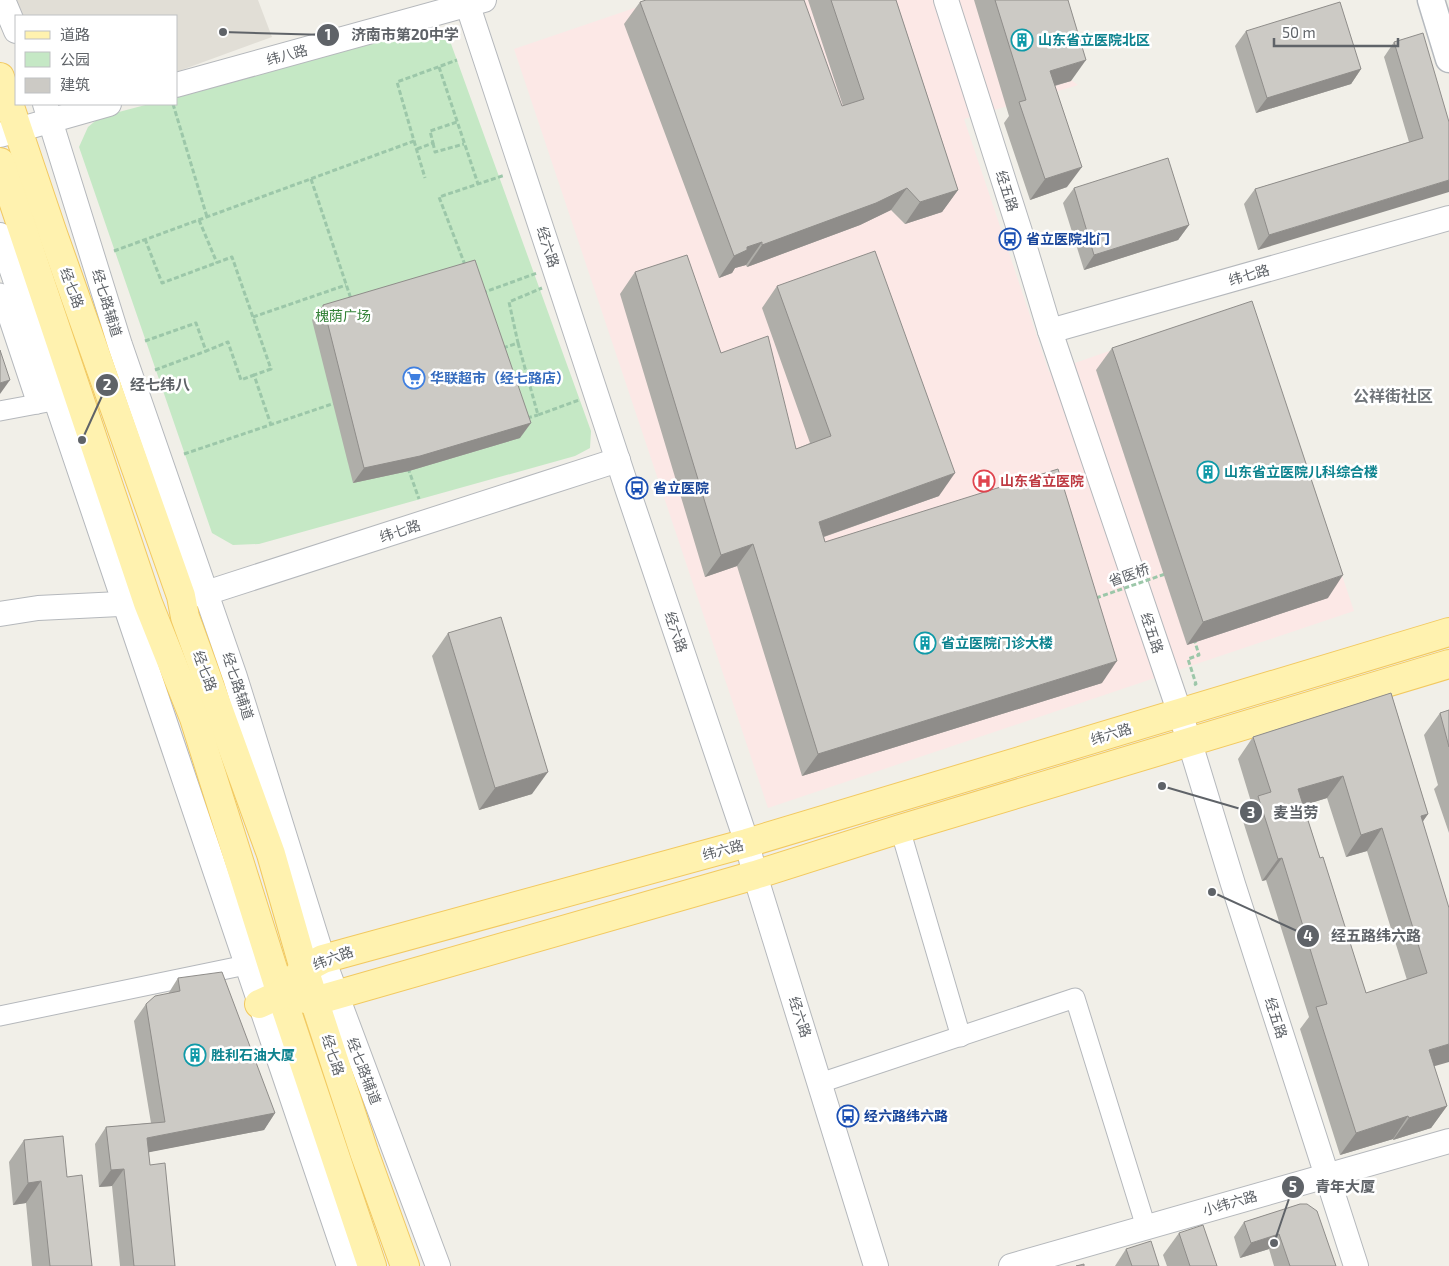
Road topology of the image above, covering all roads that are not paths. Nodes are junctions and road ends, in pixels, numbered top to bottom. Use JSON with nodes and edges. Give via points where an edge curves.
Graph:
{"nodes":[{"id":1,"x":3,"y":0,"type":"edge"},
{"id":2,"x":946,"y":0,"type":"edge"},
{"id":3,"x":1430,"y":0,"type":"edge"},
{"id":4,"x":472,"y":2,"type":"edge"},
{"id":5,"x":15,"y":29,"type":"edge"},
{"id":6,"x":1449,"y":59,"type":"edge"},
{"id":7,"x":0,"y":77,"type":"edge"},
{"id":8,"x":178,"y":84,"type":"edge"},
{"id":9,"x":101,"y":105,"type":"edge"},
{"id":10,"x":48,"y":112,"type":"edge"},
{"id":11,"x":9,"y":132,"type":"edge"},
{"id":12,"x":0,"y":162,"type":"edge"},
{"id":13,"x":1449,"y":218,"type":"edge"},
{"id":14,"x":0,"y":235,"type":"edge"},
{"id":15,"x":0,"y":293,"type":"edge"},
{"id":16,"x":1050,"y":331,"type":"junction"},
{"id":17,"x":47,"y":402,"type":"junction"},
{"id":18,"x":0,"y":411,"type":"edge"},
{"id":19,"x":618,"y":460,"type":"junction"},
{"id":20,"x":193,"y":595,"type":"junction"},
{"id":21,"x":137,"y":604,"type":"junction"},
{"id":22,"x":0,"y":614,"type":"edge"},
{"id":23,"x":1449,"y":632,"type":"edge"},
{"id":24,"x":1449,"y":664,"type":"edge"},
{"id":25,"x":1180,"y":714,"type":"junction"},
{"id":26,"x":1190,"y":742,"type":"junction"},
{"id":27,"x":900,"y":829,"type":"junction"},
{"id":28,"x":747,"y":843,"type":"junction"},
{"id":29,"x":755,"y":874,"type":"junction"},
{"id":30,"x":313,"y":964,"type":"junction"},
{"id":31,"x":246,"y":965,"type":"junction"},
{"id":32,"x":325,"y":998,"type":"junction"},
{"id":33,"x":270,"y":999,"type":"junction"},
{"id":34,"x":0,"y":1016,"type":"edge"},
{"id":35,"x":961,"y":1037,"type":"junction"},
{"id":36,"x":820,"y":1083,"type":"junction"},
{"id":37,"x":1449,"y":1141,"type":"edge"},
{"id":38,"x":1326,"y":1176,"type":"junction"},
{"id":39,"x":1146,"y":1227,"type":"junction"},
{"id":40,"x":349,"y":1266,"type":"edge"},
{"id":41,"x":372,"y":1266,"type":"edge"},
{"id":42,"x":405,"y":1266,"type":"edge"},
{"id":43,"x":438,"y":1266,"type":"edge"},
{"id":44,"x":876,"y":1266,"type":"edge"},
{"id":45,"x":1011,"y":1266,"type":"edge"},
{"id":46,"x":1356,"y":1266,"type":"edge"}],
"edges":[{"from":1,"to":5,"type":"street"},
{"from":2,"to":16,"type":"street","name":"经五路"},
{"from":3,"to":6,"type":"main road"},
{"from":4,"to":8,"type":"street","name":"纬八路"},
{"from":4,"to":19,"type":"street","name":"经六路","via":[[522,170]]},
{"from":7,"to":11,"type":"main road","name":"经七路"},
{"from":9,"to":10,"type":"street"},
{"from":10,"to":11,"type":"street"},
{"from":10,"to":20,"type":"street","name":"经七路辅道"},
{"from":11,"to":20,"type":"main road","name":"经七路"},
{"from":12,"to":21,"type":"main road","name":"经七路"},
{"from":13,"to":16,"type":"street","name":"纬七路"},
{"from":14,"to":17,"type":"street"},
{"from":15,"to":17,"type":"street"},
{"from":16,"to":25,"type":"street","name":"经五路"},
{"from":17,"to":18,"type":"street"},
{"from":17,"to":21,"type":"street"},
{"from":19,"to":20,"type":"street","name":"纬七路"},
{"from":19,"to":28,"type":"street","name":"经六路"},
{"from":20,"to":30,"type":"main road","name":"经七路","via":[[185,617]]},
{"from":21,"to":22,"type":"street","via":[[38,608]]},
{"from":21,"to":31,"type":"street"},
{"from":21,"to":33,"type":"main road","name":"经七路","via":[[194,718]]},
{"from":23,"to":25,"type":"main road","name":"纬六路"},
{"from":24,"to":26,"type":"main road"},
{"from":25,"to":26,"type":"street","name":"经五路"},
{"from":25,"to":28,"type":"main road","name":"纬六路"},
{"from":26,"to":27,"type":"main road"},
{"from":26,"to":38,"type":"street","name":"经五路"},
{"from":27,"to":29,"type":"main road"},
{"from":27,"to":35,"type":"street"},
{"from":28,"to":29,"type":"street","name":"经六路"},
{"from":28,"to":30,"type":"main road","name":"纬六路"},
{"from":29,"to":32,"type":"main road"},
{"from":29,"to":36,"type":"street","name":"经六路"},
{"from":30,"to":32,"type":"main road","name":"经七路"},
{"from":30,"to":33,"type":"main road","name":"纬六路"},
{"from":31,"to":33,"type":"street"},
{"from":31,"to":34,"type":"street"},
{"from":32,"to":33,"type":"main road"},
{"from":32,"to":42,"type":"main road","name":"经七路","via":[[364,1152]]},
{"from":32,"to":43,"type":"street","name":"经七路辅道"},
{"from":33,"to":40,"type":"street"},
{"from":33,"to":41,"type":"main road","name":"经七路"},
{"from":35,"to":36,"type":"street"},
{"from":35,"to":39,"type":"street","via":[[1076,998]]},
{"from":36,"to":44,"type":"street","name":"经六路"},
{"from":37,"to":38,"type":"street","name":"小纬六路"},
{"from":38,"to":39,"type":"street","name":"小纬六路"},
{"from":38,"to":46,"type":"street","name":"经五路"},
{"from":39,"to":45,"type":"street","name":"小纬六路"}]}
